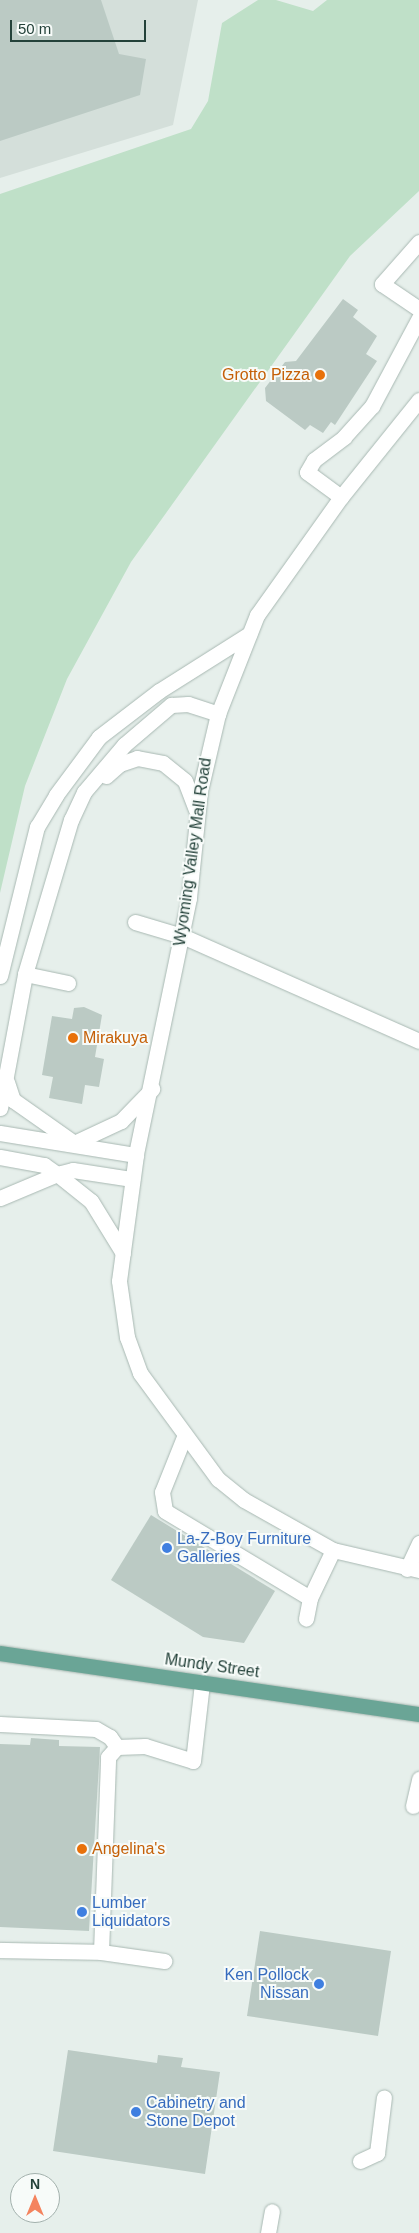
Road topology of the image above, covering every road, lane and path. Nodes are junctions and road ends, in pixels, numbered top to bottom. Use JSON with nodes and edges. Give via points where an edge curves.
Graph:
{"nodes":[{"id":1,"x":419,"y":242,"type":"edge"},
{"id":2,"x":419,"y":310,"type":"edge"},
{"id":3,"x":419,"y":318,"type":"edge"},
{"id":4,"x":419,"y":400,"type":"edge"},
{"id":5,"x":341,"y":496,"type":"junction"},
{"id":6,"x":249,"y":634,"type":"junction"},
{"id":7,"x":218,"y":714,"type":"junction"},
{"id":8,"x":197,"y":813,"type":"junction"},
{"id":9,"x":71,"y":820,"type":"junction"},
{"id":10,"x":135,"y":922,"type":"dead end"},
{"id":11,"x":182,"y":936,"type":"junction"},
{"id":12,"x":26,"y":974,"type":"junction"},
{"id":13,"x":0,"y":976,"type":"edge"},
{"id":14,"x":68,"y":982,"type":"dead end"},
{"id":15,"x":419,"y":1041,"type":"edge"},
{"id":16,"x":8,"y":1064,"type":"junction"},
{"id":17,"x":152,"y":1089,"type":"junction"},
{"id":18,"x":0,"y":1108,"type":"edge"},
{"id":19,"x":0,"y":1133,"type":"edge"},
{"id":20,"x":74,"y":1143,"type":"junction"},
{"id":21,"x":136,"y":1154,"type":"junction"},
{"id":22,"x":0,"y":1157,"type":"edge"},
{"id":23,"x":57,"y":1174,"type":"junction"},
{"id":24,"x":132,"y":1179,"type":"junction"},
{"id":25,"x":0,"y":1198,"type":"edge"},
{"id":26,"x":123,"y":1253,"type":"junction"},
{"id":27,"x":184,"y":1437,"type":"junction"},
{"id":28,"x":419,"y":1543,"type":"edge"},
{"id":29,"x":333,"y":1550,"type":"junction"},
{"id":30,"x":413,"y":1570,"type":"edge"},
{"id":31,"x":310,"y":1598,"type":"junction"},
{"id":32,"x":306,"y":1619,"type":"dead end"},
{"id":33,"x":7,"y":1654,"type":"edge"},
{"id":34,"x":0,"y":1662,"type":"edge"},
{"id":35,"x":202,"y":1682,"type":"junction"},
{"id":36,"x":419,"y":1714,"type":"edge"},
{"id":37,"x":0,"y":1724,"type":"edge"},
{"id":38,"x":117,"y":1747,"type":"junction"},
{"id":39,"x":419,"y":1779,"type":"edge"},
{"id":40,"x":413,"y":1806,"type":"dead end"},
{"id":41,"x":0,"y":1950,"type":"edge"},
{"id":42,"x":102,"y":1952,"type":"junction"},
{"id":43,"x":164,"y":1961,"type":"dead end"},
{"id":44,"x":384,"y":2098,"type":"dead end"},
{"id":45,"x":360,"y":2161,"type":"dead end"},
{"id":46,"x":272,"y":2211,"type":"dead end"},
{"id":47,"x":268,"y":2233,"type":"edge"}],
"edges":[{"from":1,"to":2,"type":"lane","via":[[382,284]]},
{"from":3,"to":5,"type":"lane","via":[[372,406],[344,437],[314,460],[307,472]]},
{"from":4,"to":5,"type":"lane","name":"Wyoming Valley Mall Road"},
{"from":5,"to":6,"type":"lane","name":"Wyoming Valley Mall Road","via":[[258,615]]},
{"from":6,"to":7,"type":"lane","name":"Wyoming Valley Mall Road"},
{"from":6,"to":13,"type":"lane","via":[[159,691],[99,736],[56,795],[37,828]]},
{"from":7,"to":8,"type":"lane","name":"Wyoming Valley Mall Road","via":[[207,751]]},
{"from":7,"to":9,"type":"lane","via":[[180,703],[162,710],[98,774]]},
{"from":8,"to":9,"type":"lane","via":[[185,781],[163,763],[137,758],[109,773]]},
{"from":8,"to":11,"type":"lane","name":"Wyoming Valley Mall Road"},
{"from":9,"to":12,"type":"lane"},
{"from":10,"to":11,"type":"lane"},
{"from":11,"to":15,"type":"lane"},
{"from":11,"to":17,"type":"lane","name":"Wyoming Valley Mall Road"},
{"from":12,"to":14,"type":"lane"},
{"from":12,"to":16,"type":"lane"},
{"from":16,"to":18,"type":"lane"},
{"from":16,"to":20,"type":"lane","via":[[6,1086],[13,1100]]},
{"from":17,"to":20,"type":"lane","via":[[121,1121]]},
{"from":17,"to":21,"type":"lane","name":"Wyoming Valley Mall Road"},
{"from":19,"to":20,"type":"lane"},
{"from":20,"to":21,"type":"lane"},
{"from":21,"to":24,"type":"lane","name":"Wyoming Valley Mall Road"},
{"from":22,"to":23,"type":"lane","via":[[44,1165]]},
{"from":23,"to":24,"type":"lane","via":[[73,1170]]},
{"from":23,"to":25,"type":"lane"},
{"from":23,"to":26,"type":"lane","via":[[91,1201]]},
{"from":24,"to":26,"type":"lane","name":"Wyoming Valley Mall Road"},
{"from":26,"to":27,"type":"lane","name":"Wyoming Valley Mall Road","via":[[119,1282],[130,1348],[151,1392]]},
{"from":27,"to":29,"type":"lane","name":"Wyoming Valley Mall Road","via":[[218,1479],[244,1500]]},
{"from":27,"to":31,"type":"lane","via":[[162,1492],[165,1511]]},
{"from":28,"to":30,"type":"lane"},
{"from":29,"to":30,"type":"lane","name":"Wyoming Valley Mall Road"},
{"from":29,"to":31,"type":"lane"},
{"from":31,"to":32,"type":"lane"},
{"from":33,"to":34,"type":"main road"},
{"from":33,"to":35,"type":"main road","name":"Mundy Street"},
{"from":35,"to":36,"type":"main road","name":"Mundy Street"},
{"from":35,"to":38,"type":"lane","via":[[193,1761],[145,1746]]},
{"from":37,"to":38,"type":"lane","via":[[96,1729],[110,1737]]},
{"from":38,"to":42,"type":"lane","via":[[108,1757]]},
{"from":39,"to":40,"type":"lane"},
{"from":41,"to":42,"type":"lane"},
{"from":42,"to":43,"type":"lane"},
{"from":44,"to":45,"type":"lane","via":[[376,2153]]},
{"from":46,"to":47,"type":"lane"}]}
